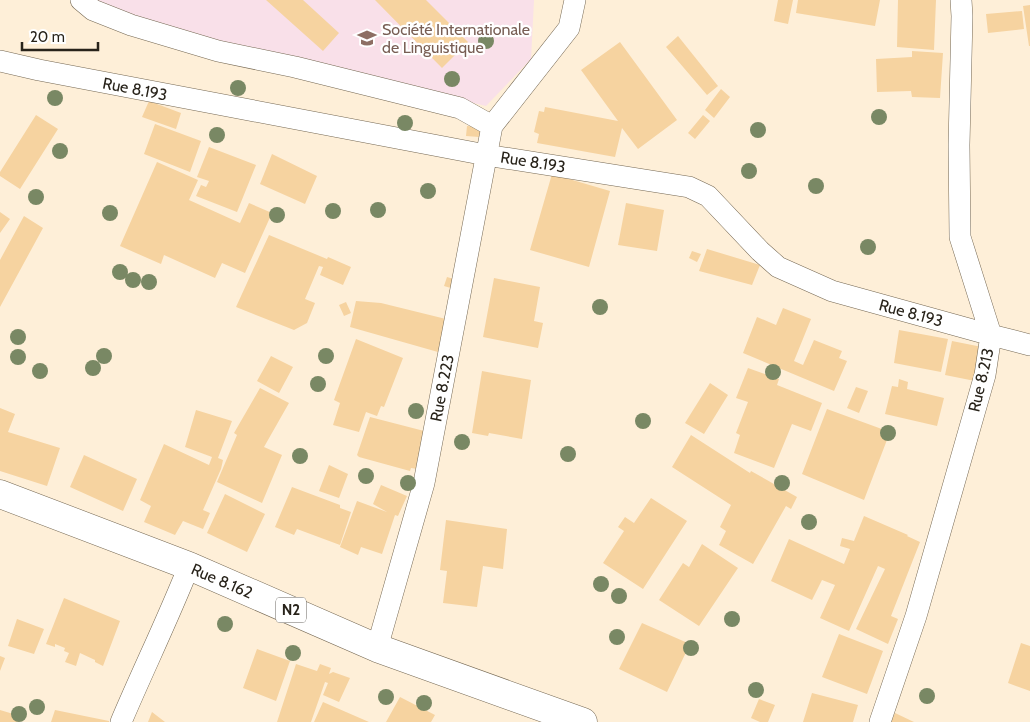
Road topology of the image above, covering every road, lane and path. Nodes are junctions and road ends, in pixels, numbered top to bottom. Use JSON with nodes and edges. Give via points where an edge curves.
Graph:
{"nodes":[{"id":1,"x":81,"y":0,"type":"edge"},
{"id":2,"x":575,"y":0,"type":"edge"},
{"id":3,"x":961,"y":0,"type":"edge"},
{"id":4,"x":0,"y":61,"type":"edge"},
{"id":5,"x":492,"y":126,"type":"junction"},
{"id":6,"x":486,"y":155,"type":"junction"},
{"id":7,"x":991,"y":335,"type":"junction"},
{"id":8,"x":1030,"y":344,"type":"edge"},
{"id":9,"x":0,"y":494,"type":"edge"},
{"id":10,"x":189,"y":566,"type":"junction"},
{"id":11,"x":377,"y":648,"type":"junction"},
{"id":12,"x":121,"y":722,"type":"edge"},
{"id":13,"x":583,"y":722,"type":"edge"},
{"id":14,"x":880,"y":722,"type":"edge"}],
"edges":[{"from":1,"to":5,"type":"street","via":[[93,10],[131,25],[218,51],[295,66],[460,108]]},
{"from":2,"to":5,"type":"street","name":"Rue 8.223","via":[[569,28]]},
{"from":3,"to":7,"type":"street","name":"Rue 8.213","via":[[960,237]]},
{"from":4,"to":6,"type":"street","name":"Rue 8.193"},
{"from":5,"to":6,"type":"street","name":"Rue 8.223"},
{"from":6,"to":7,"type":"street","name":"Rue 8.193","via":[[689,187],[708,196],[778,267],[832,291]]},
{"from":6,"to":11,"type":"street","name":"Rue 8.223","via":[[424,483]]},
{"from":7,"to":8,"type":"street","name":"Rue 8.193"},
{"from":7,"to":14,"type":"street","name":"Rue 8.213","via":[[983,384],[916,616]]},
{"from":9,"to":10,"type":"highway","name":"Rue 8.162","number":"N2"},
{"from":10,"to":11,"type":"highway","name":"Rue 8.162","number":"N2"},
{"from":10,"to":12,"type":"street"},
{"from":11,"to":13,"type":"highway","name":"Rue 8.162","number":"N2"}]}
